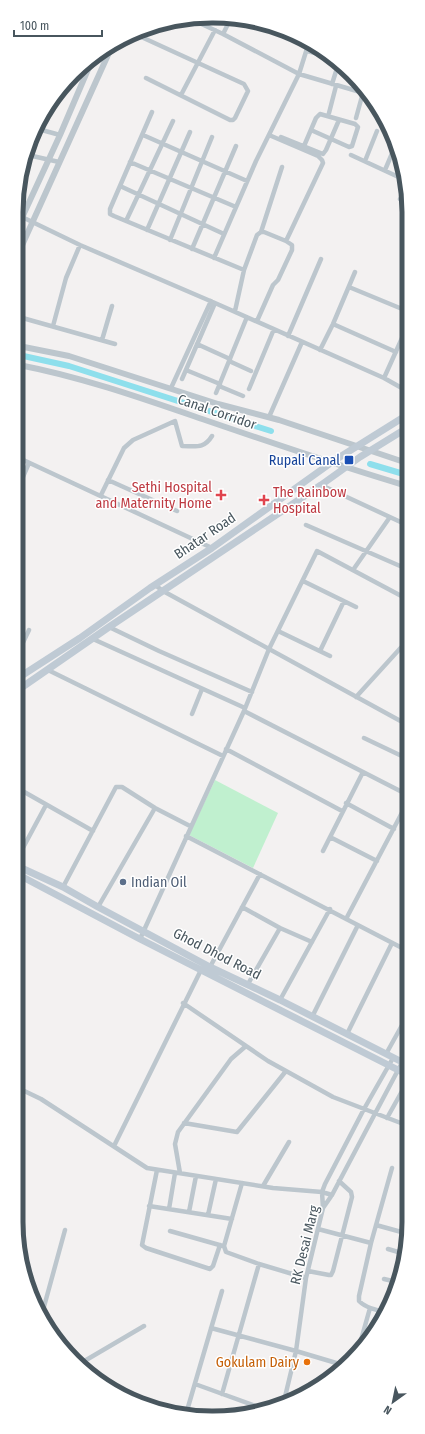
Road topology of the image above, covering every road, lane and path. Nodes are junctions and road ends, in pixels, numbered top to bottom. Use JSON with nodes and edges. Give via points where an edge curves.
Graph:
{"nodes":[{"id":1,"x":200,"y":23,"type":"edge"},
{"id":2,"x":228,"y":24,"type":"edge"},
{"id":3,"x":215,"y":30,"type":"junction"},
{"id":4,"x":223,"y":34,"type":"junction"},
{"id":5,"x":141,"y":37,"type":"edge"},
{"id":6,"x":307,"y":50,"type":"joint"},
{"id":7,"x":313,"y":52,"type":"edge"},
{"id":8,"x":108,"y":54,"type":"edge"},
{"id":9,"x":198,"y":63,"type":"junction"},
{"id":10,"x":337,"y":70,"type":"edge"},
{"id":11,"x":298,"y":74,"type":"junction"},
{"id":12,"x":81,"y":77,"type":"edge"},
{"id":13,"x":146,"y":78,"type":"dead end"},
{"id":14,"x":334,"y":85,"type":"junction"},
{"id":15,"x":357,"y":90,"type":"edge"},
{"id":16,"x":181,"y":95,"type":"junction"},
{"id":17,"x":363,"y":97,"type":"edge"},
{"id":18,"x":152,"y":112,"type":"dead end"},
{"id":19,"x":329,"y":113,"type":"dead end"},
{"id":20,"x":356,"y":118,"type":"dead end"},
{"id":21,"x":338,"y":120,"type":"junction"},
{"id":22,"x":173,"y":121,"type":"dead end"},
{"id":23,"x":42,"y":130,"type":"edge"},
{"id":24,"x":311,"y":130,"type":"junction"},
{"id":25,"x":377,"y":131,"type":"dead end"},
{"id":26,"x":190,"y":132,"type":"dead end"},
{"id":27,"x":269,"y":134,"type":"junction"},
{"id":28,"x":60,"y":135,"type":"junction"},
{"id":29,"x":143,"y":135,"type":"junction"},
{"id":30,"x":212,"y":137,"type":"dead end"},
{"id":31,"x":330,"y":139,"type":"junction"},
{"id":32,"x":162,"y":144,"type":"junction"},
{"id":33,"x":236,"y":146,"type":"dead end"},
{"id":34,"x":304,"y":146,"type":"junction"},
{"id":35,"x":181,"y":152,"type":"junction"},
{"id":36,"x":392,"y":153,"type":"edge"},
{"id":37,"x":351,"y":155,"type":"dead end"},
{"id":38,"x":32,"y":156,"type":"edge"},
{"id":39,"x":48,"y":159,"type":"junction"},
{"id":40,"x":202,"y":161,"type":"junction"},
{"id":41,"x":365,"y":161,"type":"junction"},
{"id":42,"x":59,"y":162,"type":"junction"},
{"id":43,"x":130,"y":162,"type":"junction"},
{"id":44,"x":282,"y":167,"type":"dead end"},
{"id":45,"x":150,"y":170,"type":"junction"},
{"id":46,"x":385,"y":170,"type":"junction"},
{"id":47,"x":225,"y":172,"type":"junction"},
{"id":48,"x":398,"y":175,"type":"edge"},
{"id":49,"x":169,"y":179,"type":"junction"},
{"id":50,"x":247,"y":181,"type":"junction"},
{"id":51,"x":120,"y":186,"type":"junction"},
{"id":52,"x":191,"y":188,"type":"junction"},
{"id":53,"x":138,"y":194,"type":"junction"},
{"id":54,"x":214,"y":198,"type":"junction"},
{"id":55,"x":158,"y":203,"type":"junction"},
{"id":56,"x":236,"y":207,"type":"junction"},
{"id":57,"x":180,"y":214,"type":"junction"},
{"id":58,"x":23,"y":215,"type":"edge"},
{"id":59,"x":23,"y":220,"type":"edge"},
{"id":60,"x":126,"y":221,"type":"junction"},
{"id":61,"x":33,"y":222,"type":"junction"},
{"id":62,"x":203,"y":224,"type":"junction"},
{"id":63,"x":146,"y":230,"type":"junction"},
{"id":64,"x":261,"y":232,"type":"junction"},
{"id":65,"x":224,"y":234,"type":"junction"},
{"id":66,"x":170,"y":240,"type":"junction"},
{"id":67,"x":286,"y":241,"type":"junction"},
{"id":68,"x":23,"y":245,"type":"edge"},
{"id":69,"x":80,"y":245,"type":"junction"},
{"id":70,"x":192,"y":249,"type":"junction"},
{"id":71,"x":214,"y":258,"type":"junction"},
{"id":72,"x":321,"y":259,"type":"dead end"},
{"id":73,"x":244,"y":270,"type":"junction"},
{"id":74,"x":356,"y":272,"type":"dead end"},
{"id":75,"x":349,"y":287,"type":"junction"},
{"id":76,"x":213,"y":302,"type":"junction"},
{"id":77,"x":112,"y":306,"type":"dead end"},
{"id":78,"x":402,"y":309,"type":"edge"},
{"id":79,"x":235,"y":312,"type":"junction"},
{"id":80,"x":247,"y":317,"type":"junction"},
{"id":81,"x":23,"y":318,"type":"edge"},
{"id":82,"x":257,"y":321,"type":"junction"},
{"id":83,"x":333,"y":324,"type":"junction"},
{"id":84,"x":53,"y":326,"type":"junction"},
{"id":85,"x":274,"y":329,"type":"junction"},
{"id":86,"x":288,"y":336,"type":"junction"},
{"id":87,"x":402,"y":338,"type":"edge"},
{"id":88,"x":102,"y":340,"type":"junction"},
{"id":89,"x":302,"y":342,"type":"junction"},
{"id":90,"x":115,"y":344,"type":"dead end"},
{"id":91,"x":197,"y":344,"type":"junction"},
{"id":92,"x":23,"y":347,"type":"edge"},
{"id":93,"x":320,"y":350,"type":"junction"},
{"id":94,"x":396,"y":352,"type":"junction"},
{"id":95,"x":229,"y":360,"type":"junction"},
{"id":96,"x":23,"y":366,"type":"edge"},
{"id":97,"x":186,"y":370,"type":"junction"},
{"id":98,"x":251,"y":370,"type":"dead end"},
{"id":99,"x":384,"y":378,"type":"junction"},
{"id":100,"x":182,"y":379,"type":"dead end"},
{"id":101,"x":219,"y":385,"type":"junction"},
{"id":102,"x":171,"y":388,"type":"junction"},
{"id":103,"x":402,"y":388,"type":"edge"},
{"id":104,"x":249,"y":389,"type":"dead end"},
{"id":105,"x":216,"y":393,"type":"dead end"},
{"id":106,"x":243,"y":396,"type":"dead end"},
{"id":107,"x":269,"y":417,"type":"junction"},
{"id":108,"x":402,"y":418,"type":"edge"},
{"id":109,"x":402,"y":431,"type":"edge"},
{"id":110,"x":212,"y":436,"type":"dead end"},
{"id":111,"x":357,"y":447,"type":"junction"},
{"id":112,"x":370,"y":451,"type":"junction"},
{"id":113,"x":23,"y":460,"type":"edge"},
{"id":114,"x":402,"y":461,"type":"edge"},
{"id":115,"x":29,"y":463,"type":"junction"},
{"id":116,"x":331,"y":463,"type":"junction"},
{"id":117,"x":345,"y":467,"type":"junction"},
{"id":118,"x":23,"y":477,"type":"edge"},
{"id":119,"x":108,"y":480,"type":"junction"},
{"id":120,"x":402,"y":484,"type":"edge"},
{"id":121,"x":321,"y":485,"type":"junction"},
{"id":122,"x":101,"y":495,"type":"junction"},
{"id":123,"x":177,"y":512,"type":"dead end"},
{"id":124,"x":390,"y":517,"type":"junction"},
{"id":125,"x":402,"y":523,"type":"edge"},
{"id":126,"x":306,"y":525,"type":"dead end"},
{"id":127,"x":212,"y":548,"type":"junction"},
{"id":128,"x":366,"y":552,"type":"junction"},
{"id":129,"x":402,"y":568,"type":"edge"},
{"id":130,"x":353,"y":570,"type":"junction"},
{"id":131,"x":303,"y":581,"type":"junction"},
{"id":132,"x":155,"y":585,"type":"junction"},
{"id":133,"x":163,"y":592,"type":"junction"},
{"id":134,"x":402,"y":596,"type":"edge"},
{"id":135,"x":344,"y":601,"type":"junction"},
{"id":136,"x":356,"y":607,"type":"dead end"},
{"id":137,"x":109,"y":627,"type":"junction"},
{"id":138,"x":29,"y":630,"type":"dead end"},
{"id":139,"x":278,"y":632,"type":"junction"},
{"id":140,"x":93,"y":639,"type":"junction"},
{"id":141,"x":23,"y":642,"type":"edge"},
{"id":142,"x":402,"y":646,"type":"edge"},
{"id":143,"x":269,"y":648,"type":"junction"},
{"id":144,"x":320,"y":651,"type":"junction"},
{"id":145,"x":330,"y":656,"type":"dead end"},
{"id":146,"x":48,"y":670,"type":"junction"},
{"id":147,"x":23,"y":675,"type":"edge"},
{"id":148,"x":23,"y":687,"type":"edge"},
{"id":149,"x":202,"y":689,"type":"junction"},
{"id":150,"x":252,"y":692,"type":"junction"},
{"id":151,"x":356,"y":697,"type":"junction"},
{"id":152,"x":244,"y":709,"type":"junction"},
{"id":153,"x":192,"y":714,"type":"dead end"},
{"id":154,"x":402,"y":722,"type":"edge"},
{"id":155,"x":364,"y":738,"type":"dead end"},
{"id":156,"x":226,"y":749,"type":"junction"},
{"id":157,"x":223,"y":756,"type":"junction"},
{"id":158,"x":402,"y":756,"type":"edge"},
{"id":159,"x":363,"y":772,"type":"junction"},
{"id":160,"x":23,"y":791,"type":"edge"},
{"id":161,"x":402,"y":792,"type":"edge"},
{"id":162,"x":346,"y":803,"type":"junction"},
{"id":163,"x":46,"y":805,"type":"junction"},
{"id":164,"x":155,"y":808,"type":"junction"},
{"id":165,"x":342,"y":811,"type":"junction"},
{"id":166,"x":402,"y":813,"type":"edge"},
{"id":167,"x":190,"y":826,"type":"junction"},
{"id":168,"x":394,"y":829,"type":"junction"},
{"id":169,"x":93,"y":831,"type":"junction"},
{"id":170,"x":186,"y":836,"type":"junction"},
{"id":171,"x":330,"y":837,"type":"junction"},
{"id":172,"x":23,"y":848,"type":"edge"},
{"id":173,"x":323,"y":851,"type":"dead end"},
{"id":174,"x":377,"y":861,"type":"junction"},
{"id":175,"x":23,"y":869,"type":"edge"},
{"id":176,"x":260,"y":874,"type":"junction"},
{"id":177,"x":23,"y":877,"type":"edge"},
{"id":178,"x":63,"y":887,"type":"junction"},
{"id":179,"x":98,"y":907,"type":"junction"},
{"id":180,"x":242,"y":907,"type":"junction"},
{"id":181,"x":330,"y":909,"type":"junction"},
{"id":182,"x":346,"y":919,"type":"junction"},
{"id":183,"x":358,"y":925,"type":"junction"},
{"id":184,"x":280,"y":928,"type":"junction"},
{"id":185,"x":144,"y":931,"type":"junction"},
{"id":186,"x":140,"y":938,"type":"junction"},
{"id":187,"x":312,"y":942,"type":"junction"},
{"id":188,"x":392,"y":943,"type":"junction"},
{"id":189,"x":402,"y":948,"type":"edge"},
{"id":190,"x":210,"y":967,"type":"junction"},
{"id":191,"x":201,"y":970,"type":"junction"},
{"id":192,"x":248,"y":984,"type":"junction"},
{"id":193,"x":280,"y":1000,"type":"junction"},
{"id":194,"x":183,"y":1003,"type":"junction"},
{"id":195,"x":312,"y":1016,"type":"junction"},
{"id":196,"x":402,"y":1028,"type":"edge"},
{"id":197,"x":347,"y":1034,"type":"junction"},
{"id":198,"x":246,"y":1046,"type":"junction"},
{"id":199,"x":390,"y":1056,"type":"junction"},
{"id":200,"x":402,"y":1062,"type":"edge"},
{"id":201,"x":389,"y":1065,"type":"junction"},
{"id":202,"x":402,"y":1065,"type":"edge"},
{"id":203,"x":398,"y":1070,"type":"junction"},
{"id":204,"x":286,"y":1071,"type":"junction"},
{"id":205,"x":402,"y":1072,"type":"edge"},
{"id":206,"x":23,"y":1090,"type":"edge"},
{"id":207,"x":402,"y":1091,"type":"edge"},
{"id":208,"x":364,"y":1109,"type":"junction"},
{"id":209,"x":375,"y":1114,"type":"junction"},
{"id":210,"x":387,"y":1118,"type":"junction"},
{"id":211,"x":184,"y":1123,"type":"junction"},
{"id":212,"x":402,"y":1123,"type":"edge"},
{"id":213,"x":289,"y":1142,"type":"dead end"},
{"id":214,"x":114,"y":1146,"type":"junction"},
{"id":215,"x":392,"y":1168,"type":"dead end"},
{"id":216,"x":158,"y":1170,"type":"junction"},
{"id":217,"x":178,"y":1173,"type":"junction"},
{"id":218,"x":196,"y":1176,"type":"junction"},
{"id":219,"x":216,"y":1179,"type":"junction"},
{"id":220,"x":339,"y":1181,"type":"junction"},
{"id":221,"x":242,"y":1183,"type":"junction"},
{"id":222,"x":263,"y":1186,"type":"junction"},
{"id":223,"x":322,"y":1192,"type":"junction"},
{"id":224,"x":332,"y":1195,"type":"junction"},
{"id":225,"x":149,"y":1206,"type":"junction"},
{"id":226,"x":324,"y":1208,"type":"junction"},
{"id":227,"x":169,"y":1209,"type":"junction"},
{"id":228,"x":189,"y":1212,"type":"junction"},
{"id":229,"x":208,"y":1216,"type":"junction"},
{"id":230,"x":232,"y":1219,"type":"junction"},
{"id":231,"x":376,"y":1225,"type":"junction"},
{"id":232,"x":318,"y":1229,"type":"junction"},
{"id":233,"x":65,"y":1230,"type":"dead end"},
{"id":234,"x":170,"y":1231,"type":"dead end"},
{"id":235,"x":402,"y":1233,"type":"edge"},
{"id":236,"x":342,"y":1236,"type":"junction"},
{"id":237,"x":371,"y":1243,"type":"junction"},
{"id":238,"x":222,"y":1246,"type":"junction"},
{"id":239,"x":388,"y":1249,"type":"dead end"},
{"id":240,"x":399,"y":1252,"type":"edge"},
{"id":241,"x":259,"y":1264,"type":"junction"},
{"id":242,"x":308,"y":1271,"type":"junction"},
{"id":243,"x":306,"y":1278,"type":"junction"},
{"id":244,"x":384,"y":1279,"type":"dead end"},
{"id":245,"x":392,"y":1281,"type":"edge"},
{"id":246,"x":222,"y":1291,"type":"dead end"},
{"id":247,"x":44,"y":1307,"type":"edge"},
{"id":248,"x":370,"y":1308,"type":"junction"},
{"id":249,"x":380,"y":1310,"type":"edge"},
{"id":250,"x":144,"y":1326,"type":"dead end"},
{"id":251,"x":211,"y":1328,"type":"junction"},
{"id":252,"x":239,"y":1336,"type":"junction"},
{"id":253,"x":361,"y":1339,"type":"edge"},
{"id":254,"x":296,"y":1351,"type":"junction"},
{"id":255,"x":85,"y":1361,"type":"edge"},
{"id":256,"x":338,"y":1363,"type":"edge"},
{"id":257,"x":195,"y":1384,"type":"junction"},
{"id":258,"x":222,"y":1394,"type":"junction"},
{"id":259,"x":285,"y":1397,"type":"edge"},
{"id":260,"x":256,"y":1406,"type":"edge"},
{"id":261,"x":188,"y":1409,"type":"edge"}],
"edges":[{"from":1,"to":3,"type":"street"},
{"from":2,"to":4,"type":"street"},
{"from":3,"to":4,"type":"street"},
{"from":3,"to":9,"type":"street"},
{"from":4,"to":11,"type":"street"},
{"from":5,"to":9,"type":"street"},
{"from":6,"to":7,"type":"street"},
{"from":6,"to":11,"type":"street"},
{"from":8,"to":42,"type":"street"},
{"from":9,"to":16,"type":"street"},
{"from":9,"to":16,"type":"street","via":[[244,84],[247,88],[236,118],[230,120]]},
{"from":10,"to":14,"type":"street"},
{"from":11,"to":14,"type":"street"},
{"from":11,"to":27,"type":"street"},
{"from":12,"to":28,"type":"street"},
{"from":13,"to":16,"type":"street"},
{"from":14,"to":15,"type":"street"},
{"from":14,"to":19,"type":"street"},
{"from":17,"to":20,"type":"street"},
{"from":18,"to":29,"type":"street"},
{"from":21,"to":24,"type":"street","via":[[320,114]]},
{"from":21,"to":31,"type":"street"},
{"from":21,"to":31,"type":"street","via":[[358,127],[352,146]]},
{"from":22,"to":32,"type":"street"},
{"from":23,"to":28,"type":"street"},
{"from":24,"to":31,"type":"street"},
{"from":24,"to":34,"type":"street"},
{"from":25,"to":41,"type":"street"},
{"from":26,"to":35,"type":"street"},
{"from":27,"to":34,"type":"street"},
{"from":27,"to":50,"type":"street"},
{"from":27,"to":67,"type":"street","via":[[322,160]]},
{"from":28,"to":39,"type":"street"},
{"from":29,"to":32,"type":"street"},
{"from":29,"to":43,"type":"street"},
{"from":30,"to":40,"type":"street"},
{"from":31,"to":34,"type":"street","via":[[323,154]]},
{"from":32,"to":35,"type":"street"},
{"from":32,"to":45,"type":"street"},
{"from":33,"to":47,"type":"street"},
{"from":35,"to":40,"type":"street"},
{"from":35,"to":49,"type":"street"},
{"from":36,"to":46,"type":"street"},
{"from":37,"to":41,"type":"street"},
{"from":38,"to":39,"type":"street"},
{"from":39,"to":42,"type":"street"},
{"from":39,"to":58,"type":"street"},
{"from":40,"to":47,"type":"street"},
{"from":40,"to":52,"type":"street"},
{"from":41,"to":46,"type":"street"},
{"from":42,"to":61,"type":"street"},
{"from":43,"to":45,"type":"street"},
{"from":43,"to":51,"type":"street"},
{"from":44,"to":64,"type":"street"},
{"from":45,"to":49,"type":"street"},
{"from":45,"to":53,"type":"street"},
{"from":46,"to":48,"type":"street"},
{"from":47,"to":50,"type":"street"},
{"from":47,"to":54,"type":"street"},
{"from":49,"to":52,"type":"street"},
{"from":49,"to":55,"type":"street"},
{"from":50,"to":56,"type":"street"},
{"from":51,"to":53,"type":"street"},
{"from":51,"to":60,"type":"street","via":[[110,211],[112,215]]},
{"from":52,"to":54,"type":"street"},
{"from":52,"to":57,"type":"street"},
{"from":53,"to":55,"type":"street"},
{"from":53,"to":60,"type":"street"},
{"from":54,"to":56,"type":"street"},
{"from":54,"to":62,"type":"street"},
{"from":55,"to":57,"type":"street"},
{"from":55,"to":63,"type":"street"},
{"from":56,"to":65,"type":"street"},
{"from":57,"to":62,"type":"street"},
{"from":57,"to":66,"type":"street"},
{"from":59,"to":61,"type":"street"},
{"from":60,"to":63,"type":"street"},
{"from":61,"to":68,"type":"street"},
{"from":61,"to":69,"type":"street"},
{"from":62,"to":65,"type":"street"},
{"from":62,"to":70,"type":"street"},
{"from":63,"to":66,"type":"street"},
{"from":64,"to":67,"type":"street"},
{"from":64,"to":73,"type":"street","via":[[257,235]]},
{"from":65,"to":71,"type":"street"},
{"from":66,"to":70,"type":"street"},
{"from":67,"to":82,"type":"street","via":[[292,245],[292,250]]},
{"from":69,"to":76,"type":"street"},
{"from":69,"to":84,"type":"street","via":[[66,278]]},
{"from":70,"to":71,"type":"street"},
{"from":71,"to":73,"type":"street"},
{"from":72,"to":86,"type":"street"},
{"from":73,"to":79,"type":"street"},
{"from":74,"to":75,"type":"street"},
{"from":75,"to":78,"type":"street"},
{"from":75,"to":83,"type":"street"},
{"from":76,"to":79,"type":"street"},
{"from":76,"to":91,"type":"street"},
{"from":76,"to":102,"type":"street"},
{"from":77,"to":88,"type":"street"},
{"from":79,"to":80,"type":"street"},
{"from":80,"to":82,"type":"street"},
{"from":80,"to":95,"type":"street"},
{"from":81,"to":84,"type":"street"},
{"from":82,"to":85,"type":"street"},
{"from":83,"to":93,"type":"street"},
{"from":83,"to":94,"type":"street"},
{"from":84,"to":88,"type":"street"},
{"from":85,"to":86,"type":"street"},
{"from":85,"to":104,"type":"street"},
{"from":86,"to":89,"type":"street"},
{"from":87,"to":94,"type":"street"},
{"from":88,"to":90,"type":"street"},
{"from":89,"to":93,"type":"street"},
{"from":89,"to":107,"type":"street"},
{"from":91,"to":95,"type":"street"},
{"from":91,"to":97,"type":"street"},
{"from":92,"to":102,"type":"street","via":[[69,356]]},
{"from":93,"to":99,"type":"street"},
{"from":94,"to":99,"type":"street"},
{"from":95,"to":98,"type":"street"},
{"from":95,"to":101,"type":"street"},
{"from":96,"to":116,"type":"street","name":"Canal Corridor","via":[[72,377]]},
{"from":97,"to":100,"type":"street"},
{"from":97,"to":101,"type":"street"},
{"from":99,"to":103,"type":"street"},
{"from":101,"to":105,"type":"street"},
{"from":101,"to":106,"type":"street"},
{"from":102,"to":107,"type":"street","via":[[218,404]]},
{"from":107,"to":111,"type":"street"},
{"from":108,"to":111,"type":"main road","name":"Bhatar Road"},
{"from":109,"to":112,"type":"main road"},
{"from":110,"to":119,"type":"street","via":[[208,443],[200,446],[182,446],[175,421],[133,440],[124,448]]},
{"from":111,"to":112,"type":"street"},
{"from":111,"to":116,"type":"main road","name":"Bhatar Road"},
{"from":112,"to":114,"type":"street"},
{"from":112,"to":117,"type":"main road"},
{"from":113,"to":115,"type":"street"},
{"from":115,"to":118,"type":"street"},
{"from":115,"to":122,"type":"street"},
{"from":116,"to":117,"type":"street","name":"Canal Corridor"},
{"from":116,"to":127,"type":"main road","name":"Bhatar Road"},
{"from":117,"to":120,"type":"street","name":"Canal Corridor"},
{"from":117,"to":121,"type":"main road"},
{"from":119,"to":122,"type":"street"},
{"from":119,"to":123,"type":"street"},
{"from":121,"to":124,"type":"street"},
{"from":121,"to":133,"type":"main road"},
{"from":122,"to":127,"type":"street"},
{"from":124,"to":125,"type":"street"},
{"from":124,"to":128,"type":"street"},
{"from":126,"to":128,"type":"street"},
{"from":127,"to":132,"type":"main road","name":"Bhatar Road"},
{"from":128,"to":129,"type":"street"},
{"from":128,"to":130,"type":"street"},
{"from":130,"to":131,"type":"street","via":[[317,551]]},
{"from":130,"to":134,"type":"street"},
{"from":131,"to":135,"type":"street"},
{"from":131,"to":139,"type":"street"},
{"from":132,"to":133,"type":"street"},
{"from":132,"to":147,"type":"main road","name":"Bhatar Road"},
{"from":133,"to":137,"type":"main road"},
{"from":133,"to":143,"type":"street"},
{"from":135,"to":136,"type":"street"},
{"from":135,"to":144,"type":"street"},
{"from":137,"to":140,"type":"main road"},
{"from":137,"to":150,"type":"street"},
{"from":138,"to":141,"type":"street"},
{"from":139,"to":143,"type":"street"},
{"from":139,"to":144,"type":"street"},
{"from":140,"to":146,"type":"main road"},
{"from":140,"to":149,"type":"street"},
{"from":142,"to":151,"type":"street"},
{"from":143,"to":150,"type":"street"},
{"from":143,"to":151,"type":"street"},
{"from":144,"to":145,"type":"street"},
{"from":146,"to":148,"type":"main road"},
{"from":146,"to":157,"type":"street"},
{"from":149,"to":152,"type":"street"},
{"from":149,"to":153,"type":"street"},
{"from":150,"to":152,"type":"street"},
{"from":151,"to":154,"type":"street"},
{"from":152,"to":156,"type":"street"},
{"from":152,"to":159,"type":"street"},
{"from":155,"to":158,"type":"street"},
{"from":156,"to":157,"type":"street"},
{"from":156,"to":165,"type":"street"},
{"from":157,"to":167,"type":"street"},
{"from":159,"to":161,"type":"street"},
{"from":159,"to":162,"type":"street"},
{"from":160,"to":163,"type":"street"},
{"from":162,"to":165,"type":"street"},
{"from":162,"to":168,"type":"street"},
{"from":163,"to":169,"type":"street"},
{"from":163,"to":172,"type":"street"},
{"from":164,"to":167,"type":"street"},
{"from":164,"to":169,"type":"street","via":[[116,787]]},
{"from":164,"to":179,"type":"street"},
{"from":165,"to":171,"type":"street"},
{"from":166,"to":168,"type":"street"},
{"from":167,"to":170,"type":"street"},
{"from":168,"to":174,"type":"street"},
{"from":169,"to":178,"type":"street"},
{"from":170,"to":176,"type":"street"},
{"from":170,"to":185,"type":"street"},
{"from":171,"to":173,"type":"street"},
{"from":171,"to":174,"type":"street"},
{"from":174,"to":182,"type":"street"},
{"from":175,"to":178,"type":"main road","name":"Ghod Dhod Road"},
{"from":176,"to":180,"type":"street"},
{"from":176,"to":181,"type":"street"},
{"from":177,"to":186,"type":"main road"},
{"from":178,"to":179,"type":"main road","name":"Ghod Dhod Road"},
{"from":179,"to":185,"type":"main road","name":"Ghod Dhod Road"},
{"from":180,"to":184,"type":"street"},
{"from":180,"to":190,"type":"street"},
{"from":181,"to":182,"type":"street"},
{"from":181,"to":187,"type":"street"},
{"from":182,"to":183,"type":"street"},
{"from":183,"to":188,"type":"street"},
{"from":183,"to":195,"type":"street"},
{"from":184,"to":187,"type":"street"},
{"from":184,"to":192,"type":"street"},
{"from":185,"to":186,"type":"street"},
{"from":185,"to":190,"type":"main road","name":"Ghod Dhod Road"},
{"from":186,"to":191,"type":"main road"},
{"from":187,"to":193,"type":"street"},
{"from":188,"to":189,"type":"street"},
{"from":188,"to":197,"type":"street"},
{"from":190,"to":192,"type":"main road","name":"Ghod Dhod Road"},
{"from":191,"to":194,"type":"street"},
{"from":191,"to":201,"type":"main road"},
{"from":192,"to":193,"type":"main road","name":"Ghod Dhod Road"},
{"from":193,"to":195,"type":"main road","name":"Ghod Dhod Road"},
{"from":194,"to":198,"type":"street"},
{"from":194,"to":214,"type":"street"},
{"from":195,"to":197,"type":"main road","name":"Ghod Dhod Road"},
{"from":196,"to":199,"type":"street"},
{"from":197,"to":199,"type":"main road","name":"Ghod Dhod Road"},
{"from":198,"to":204,"type":"street"},
{"from":198,"to":211,"type":"street","via":[[231,1059]]},
{"from":199,"to":200,"type":"main road","name":"Ghod Dhod Road"},
{"from":199,"to":201,"type":"street"},
{"from":201,"to":203,"type":"main road"},
{"from":201,"to":208,"type":"street"},
{"from":202,"to":203,"type":"street","name":"RK Desai Marg"},
{"from":203,"to":205,"type":"main road"},
{"from":203,"to":209,"type":"street","name":"RK Desai Marg"},
{"from":204,"to":208,"type":"street","via":[[333,1097]]},
{"from":204,"to":211,"type":"street","via":[[237,1132]]},
{"from":206,"to":214,"type":"street","via":[[41,1099]]},
{"from":207,"to":210,"type":"street"},
{"from":208,"to":209,"type":"street"},
{"from":208,"to":223,"type":"street"},
{"from":209,"to":210,"type":"street"},
{"from":209,"to":220,"type":"street","name":"RK Desai Marg"},
{"from":210,"to":212,"type":"street"},
{"from":211,"to":217,"type":"street","via":[[175,1140]]},
{"from":213,"to":222,"type":"street"},
{"from":214,"to":216,"type":"street","via":[[147,1168]]},
{"from":215,"to":231,"type":"street"},
{"from":216,"to":217,"type":"street"},
{"from":216,"to":225,"type":"street"},
{"from":217,"to":218,"type":"street"},
{"from":217,"to":227,"type":"street"},
{"from":218,"to":219,"type":"street"},
{"from":218,"to":228,"type":"street"},
{"from":219,"to":221,"type":"street"},
{"from":219,"to":229,"type":"street"},
{"from":220,"to":224,"type":"street","name":"RK Desai Marg"},
{"from":220,"to":236,"type":"street","via":[[352,1194]]},
{"from":221,"to":222,"type":"street"},
{"from":221,"to":230,"type":"street"},
{"from":222,"to":223,"type":"street"},
{"from":223,"to":224,"type":"street"},
{"from":223,"to":226,"type":"street"},
{"from":224,"to":226,"type":"street","name":"RK Desai Marg"},
{"from":225,"to":227,"type":"street"},
{"from":225,"to":238,"type":"street","via":[[141,1243],[146,1248],[210,1269]]},
{"from":226,"to":232,"type":"street","name":"RK Desai Marg"},
{"from":227,"to":228,"type":"street"},
{"from":228,"to":229,"type":"street"},
{"from":229,"to":230,"type":"street"},
{"from":230,"to":238,"type":"street"},
{"from":231,"to":235,"type":"street"},
{"from":231,"to":237,"type":"street"},
{"from":232,"to":236,"type":"street"},
{"from":232,"to":242,"type":"street","name":"RK Desai Marg"},
{"from":233,"to":247,"type":"street"},
{"from":234,"to":238,"type":"street"},
{"from":236,"to":237,"type":"street"},
{"from":236,"to":242,"type":"street","via":[[332,1273],[329,1275]]},
{"from":237,"to":248,"type":"street","via":[[359,1296],[359,1301]]},
{"from":238,"to":241,"type":"street","via":[[229,1254]]},
{"from":239,"to":240,"type":"street"},
{"from":241,"to":243,"type":"street"},
{"from":241,"to":252,"type":"street"},
{"from":242,"to":243,"type":"street","name":"RK Desai Marg"},
{"from":243,"to":254,"type":"street","name":"RK Desai Marg"},
{"from":244,"to":245,"type":"street"},
{"from":246,"to":251,"type":"street"},
{"from":248,"to":249,"type":"street"},
{"from":248,"to":253,"type":"street"},
{"from":250,"to":255,"type":"street"},
{"from":251,"to":252,"type":"street"},
{"from":251,"to":257,"type":"street"},
{"from":252,"to":254,"type":"street"},
{"from":252,"to":258,"type":"street"},
{"from":254,"to":256,"type":"street"},
{"from":254,"to":259,"type":"street","name":"RK Desai Marg"},
{"from":257,"to":258,"type":"street"},
{"from":257,"to":261,"type":"street"},
{"from":258,"to":260,"type":"street"}]}
